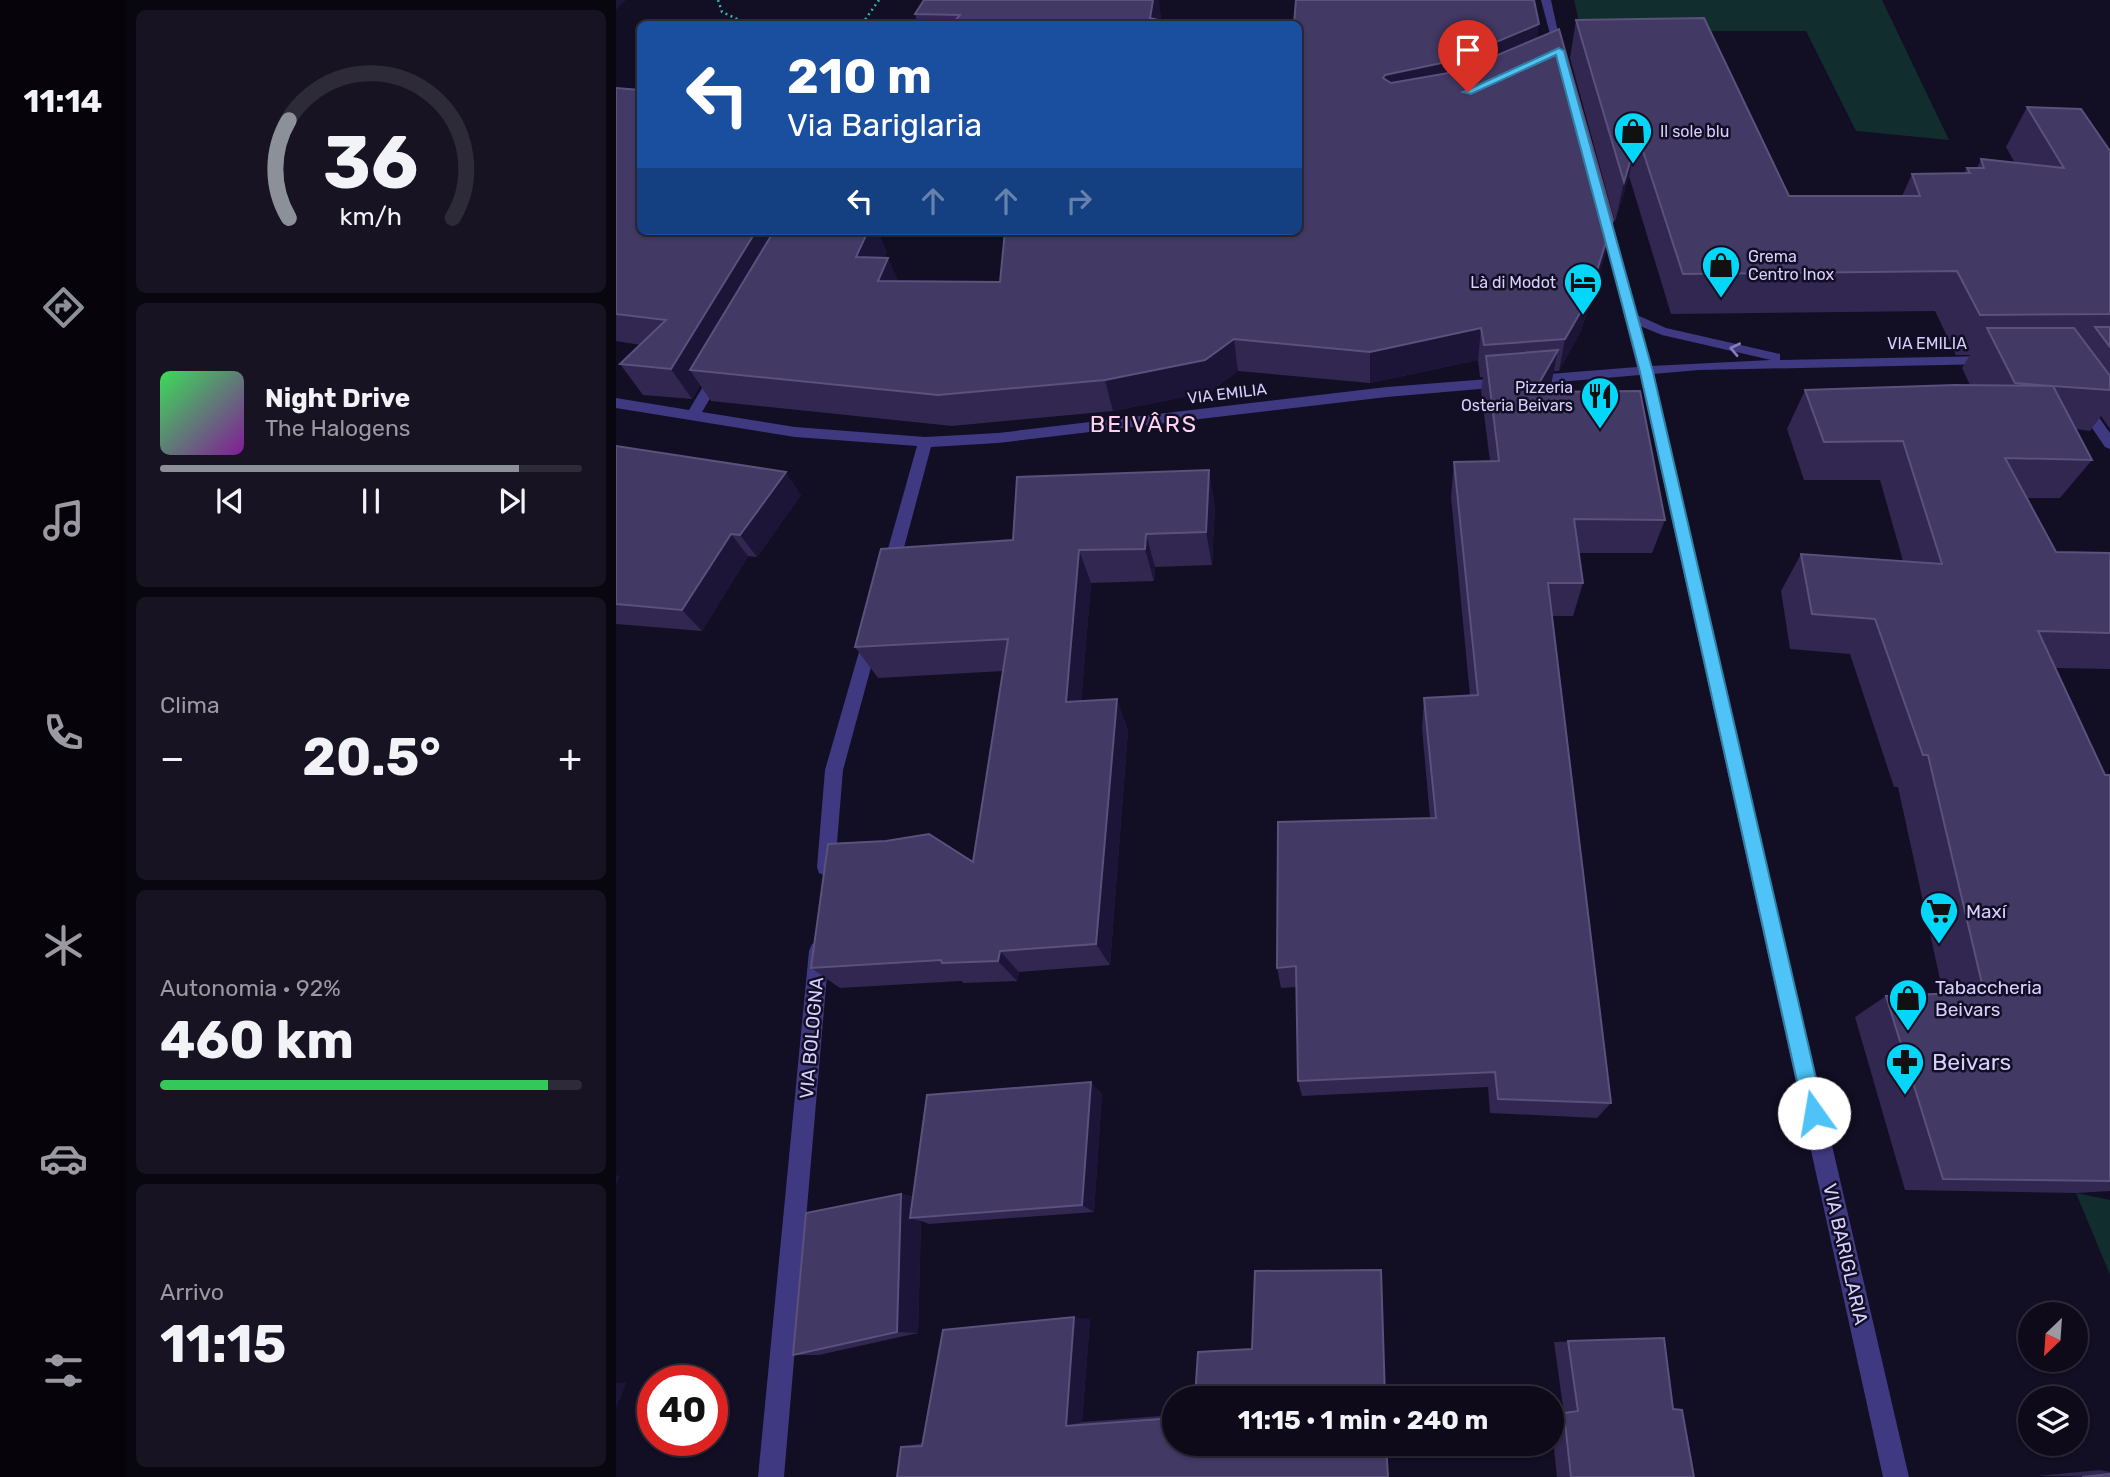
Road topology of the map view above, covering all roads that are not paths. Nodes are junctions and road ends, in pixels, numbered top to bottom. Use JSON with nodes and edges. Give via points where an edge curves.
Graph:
{"nodes":[{"id":1,"x":1546,"y":0,"type":"edge"},
{"id":2,"x":1559,"y":51,"type":"junction"},
{"id":3,"x":1549,"y":56,"type":"edge"},
{"id":4,"x":1563,"y":64,"type":"edge"},
{"id":5,"x":1599,"y":195,"type":"edge"},
{"id":6,"x":1632,"y":318,"type":"junction"},
{"id":7,"x":726,"y":358,"type":"edge"},
{"id":8,"x":2012,"y":360,"type":"edge"},
{"id":9,"x":1802,"y":362,"type":"junction"},
{"id":10,"x":1647,"y":372,"type":"junction"},
{"id":11,"x":2074,"y":392,"type":"edge"},
{"id":12,"x":616,"y":403,"type":"edge"},
{"id":13,"x":693,"y":415,"type":"junction"},
{"id":14,"x":925,"y":442,"type":"junction"},
{"id":15,"x":2110,"y":444,"type":"edge"},
{"id":16,"x":885,"y":586,"type":"edge"},
{"id":17,"x":878,"y":613,"type":"edge"},
{"id":18,"x":825,"y":882,"type":"edge"},
{"id":19,"x":820,"y":937,"type":"edge"},
{"id":20,"x":771,"y":1477,"type":"edge"},
{"id":21,"x":1896,"y":1477,"type":"edge"}],
"edges":[{"from":1,"to":2,"type":"street"},
{"from":2,"to":3,"type":"street"},
{"from":2,"to":4,"type":"street"},
{"from":5,"to":6,"type":"street","name":"VIA BARIGLARIA"},
{"from":9,"to":6,"type":"street","name":"VIA EMILIA","one_way":true,"via":[[1675,335]]},
{"from":6,"to":10,"type":"street","name":"VIA BARIGLARIA"},
{"from":7,"to":13,"type":"street"},
{"from":8,"to":9,"type":"street","name":"VIA EMILIA"},
{"from":9,"to":10,"type":"street","name":"VIA EMILIA"},
{"from":10,"to":14,"type":"street","name":"VIA EMILIA","via":[[1387,392],[998,438]]},
{"from":10,"to":21,"type":"street","name":"VIA BARIGLARIA"},
{"from":11,"to":15,"type":"street"},
{"from":12,"to":13,"type":"street","name":"VIA EMILIA"},
{"from":13,"to":14,"type":"street","name":"VIA EMILIA","via":[[842,438]]},
{"from":14,"to":16,"type":"street"},
{"from":17,"to":18,"type":"street","via":[[834,770]]},
{"from":19,"to":20,"type":"street","name":"VIA BOLOGNA"}]}
